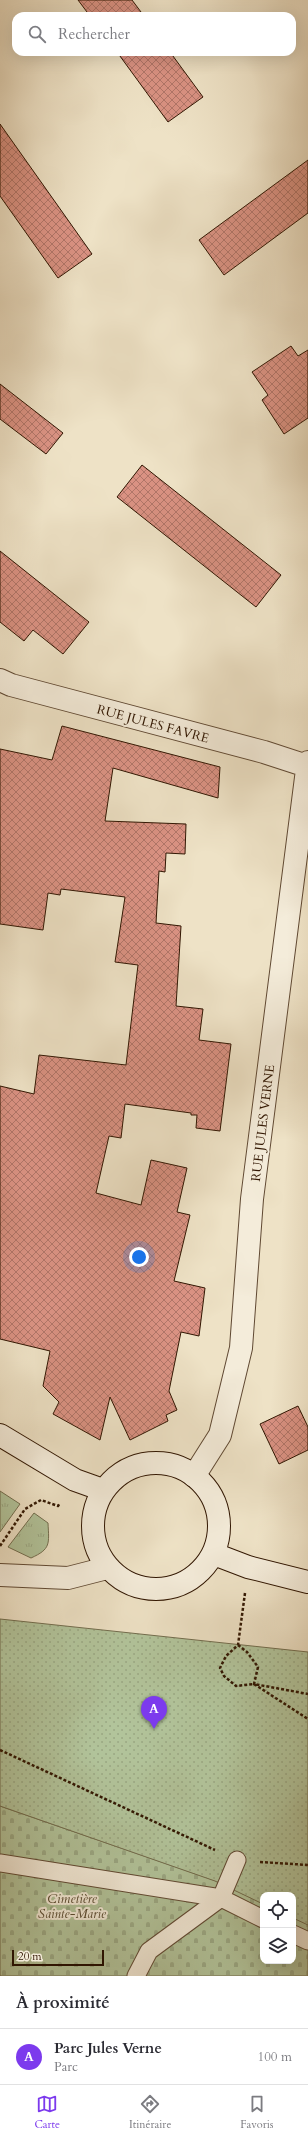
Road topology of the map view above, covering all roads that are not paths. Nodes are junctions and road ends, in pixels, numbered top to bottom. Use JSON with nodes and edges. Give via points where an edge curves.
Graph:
{"nodes":[{"id":1,"x":0,"y":680,"type":"edge"},
{"id":2,"x":308,"y":764,"type":"edge"},
{"id":3,"x":0,"y":1435,"type":"edge"},
{"id":4,"x":194,"y":1476,"type":"junction"},
{"id":5,"x":103,"y":1490,"type":"junction"},
{"id":6,"x":214,"y":1554,"type":"junction"},
{"id":7,"x":107,"y":1568,"type":"junction"},
{"id":8,"x":0,"y":1574,"type":"edge"},
{"id":9,"x":308,"y":1582,"type":"edge"},
{"id":10,"x":237,"y":1860,"type":"road end"},
{"id":11,"x":0,"y":1863,"type":"edge"},
{"id":12,"x":221,"y":1898,"type":"junction"},
{"id":13,"x":260,"y":1918,"type":"edge"},
{"id":14,"x":296,"y":1935,"type":"edge"},
{"id":15,"x":308,"y":1941,"type":"edge"},
{"id":16,"x":136,"y":1976,"type":"edge"}],
"edges":[{"from":1,"to":2,"type":"street","name":"RUE JULES FAVRE"},
{"from":2,"to":4,"type":"street","name":"RUE JULES VERNE","via":[[252,1199],[241,1348],[220,1435]]},
{"from":3,"to":5,"type":"street","via":[[75,1480]]},
{"from":4,"to":5,"type":"street","via":[[182,1468],[168,1464],[138,1465],[125,1470]]},
{"from":4,"to":6,"type":"street","via":[[205,1486],[218,1511],[219,1525]]},
{"from":5,"to":7,"type":"street","via":[[92,1521],[93,1538],[98,1554]]},
{"from":6,"to":7,"type":"street","via":[[203,1569],[190,1580],[173,1587],[155,1590],[137,1587],[121,1580]]},
{"from":6,"to":9,"type":"street","via":[[248,1567]]},
{"from":7,"to":8,"type":"street","via":[[68,1578]]},
{"from":10,"to":12,"type":"lane"},
{"from":11,"to":12,"type":"lane"},
{"from":12,"to":13,"type":"lane"},
{"from":12,"to":16,"type":"lane","via":[[150,1951]]},
{"from":14,"to":15,"type":"lane"}]}
